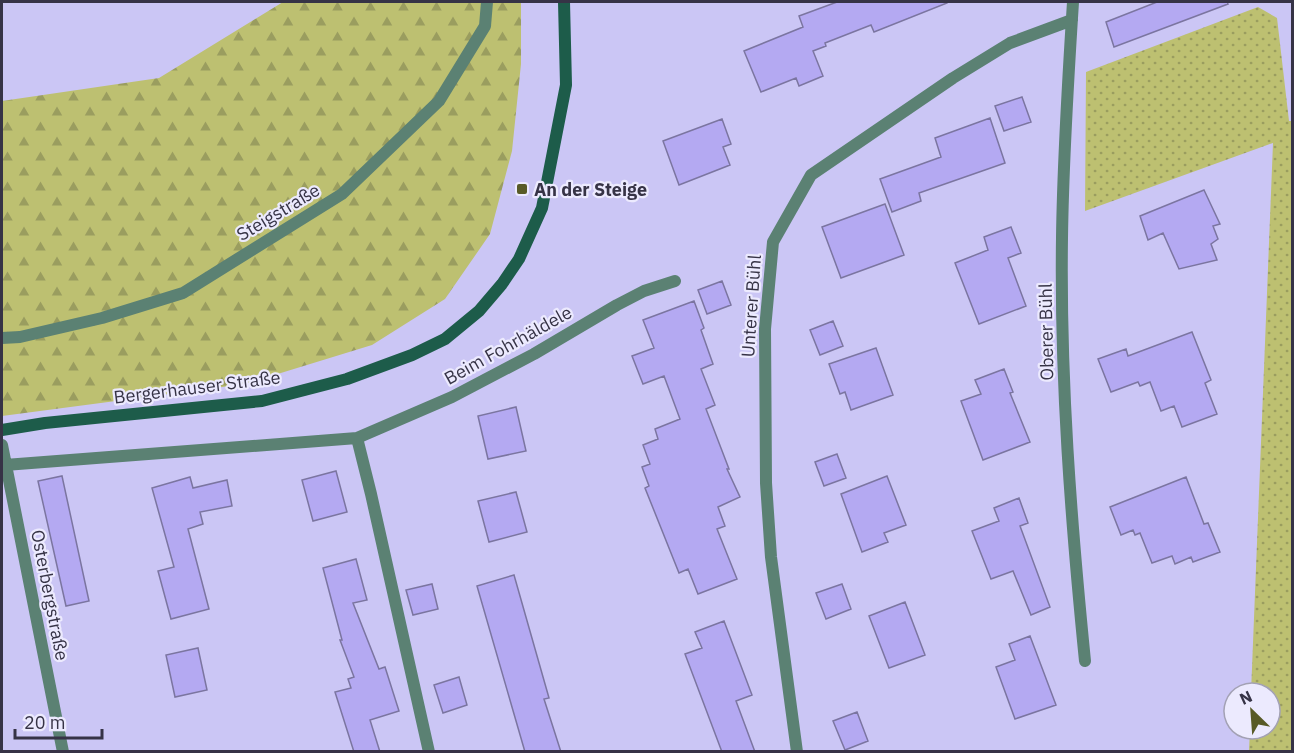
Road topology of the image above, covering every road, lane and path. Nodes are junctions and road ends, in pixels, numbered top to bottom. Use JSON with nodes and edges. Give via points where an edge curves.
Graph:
{"nodes":[{"id":1,"x":487,"y":2,"type":"edge"},
{"id":2,"x":564,"y":2,"type":"edge"},
{"id":3,"x":1073,"y":2,"type":"edge"},
{"id":4,"x":1072,"y":20,"type":"junction"},
{"id":5,"x":675,"y":281,"type":"dead end"},
{"id":6,"x":2,"y":338,"type":"edge"},
{"id":7,"x":2,"y":430,"type":"edge"},
{"id":8,"x":357,"y":438,"type":"junction"},
{"id":9,"x":2,"y":445,"type":"edge"},
{"id":10,"x":5,"y":465,"type":"junction"},
{"id":11,"x":1085,"y":661,"type":"dead end"},
{"id":12,"x":63,"y":752,"type":"edge"},
{"id":13,"x":429,"y":752,"type":"edge"},
{"id":14,"x":797,"y":752,"type":"edge"}],
"edges":[{"from":1,"to":6,"type":"street","name":"Steigstraße","via":[[485,26],[439,101],[342,194],[183,293],[102,318]]},
{"from":2,"to":7,"type":"main road","name":"Bergerhauser Straße","via":[[566,85],[542,208],[519,259],[502,284],[479,311],[445,339],[347,379],[262,401]]},
{"from":3,"to":4,"type":"street","name":"Oberer Bühl"},
{"from":4,"to":11,"type":"street","name":"Oberer Bühl","via":[[1064,148],[1063,335],[1071,524]]},
{"from":4,"to":14,"type":"street","name":"Unterer Bühl","via":[[1010,43],[811,175],[773,242],[765,329],[766,483],[771,557]]},
{"from":5,"to":8,"type":"street","name":"Beim Fohrhäldele","via":[[617,305],[452,397]]},
{"from":8,"to":10,"type":"street","name":"Beim Fohrhäldele"},
{"from":8,"to":13,"type":"street"},
{"from":9,"to":10,"type":"street","name":"Osterbergstraße"},
{"from":10,"to":12,"type":"street","name":"Osterbergstraße"}]}
